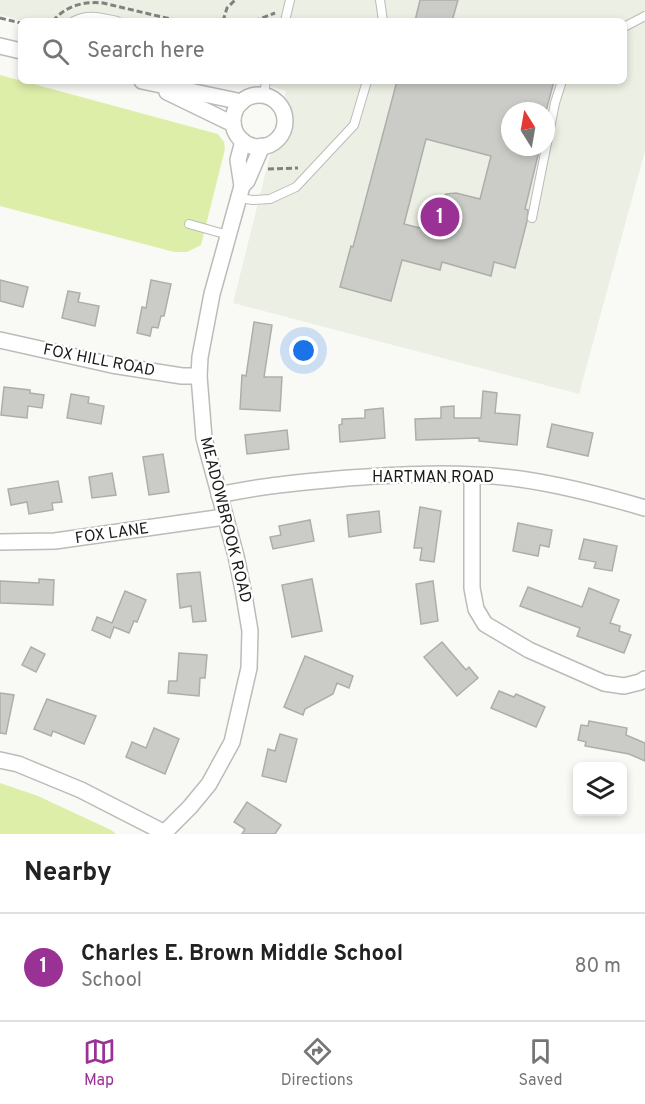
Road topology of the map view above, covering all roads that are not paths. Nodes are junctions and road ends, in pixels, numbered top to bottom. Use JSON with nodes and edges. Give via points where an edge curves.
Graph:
{"nodes":[{"id":1,"x":380,"y":0,"type":"edge"},
{"id":2,"x":645,"y":16,"type":"edge"},
{"id":3,"x":82,"y":18,"type":"edge"},
{"id":4,"x":104,"y":18,"type":"edge"},
{"id":5,"x":383,"y":18,"type":"edge"},
{"id":6,"x":627,"y":25,"type":"edge"},
{"id":7,"x":0,"y":46,"type":"edge"},
{"id":8,"x":18,"y":50,"type":"edge"},
{"id":9,"x":150,"y":84,"type":"edge"},
{"id":10,"x":156,"y":84,"type":"edge"},
{"id":11,"x":366,"y":84,"type":"edge"},
{"id":12,"x":561,"y":84,"type":"edge"},
{"id":13,"x":265,"y":88,"type":"edge"},
{"id":14,"x":242,"y":102,"type":"junction"},
{"id":15,"x":234,"y":124,"type":"junction"},
{"id":16,"x":243,"y":141,"type":"junction"},
{"id":17,"x":262,"y":146,"type":"junction"},
{"id":18,"x":240,"y":192,"type":"junction"},
{"id":19,"x":532,"y":218,"type":"dead end"},
{"id":20,"x":189,"y":224,"type":"dead end"},
{"id":21,"x":228,"y":235,"type":"junction"},
{"id":22,"x":0,"y":340,"type":"edge"},
{"id":23,"x":199,"y":376,"type":"junction"},
{"id":24,"x":472,"y":476,"type":"junction"},
{"id":25,"x":219,"y":495,"type":"junction"},
{"id":26,"x":645,"y":508,"type":"edge"},
{"id":27,"x":224,"y":517,"type":"junction"},
{"id":28,"x":0,"y":542,"type":"edge"},
{"id":29,"x":645,"y":679,"type":"edge"},
{"id":30,"x":0,"y":760,"type":"edge"},
{"id":31,"x":165,"y":834,"type":"edge"}],
"edges":[{"from":1,"to":5,"type":"lane"},
{"from":2,"to":6,"type":"lane"},
{"from":3,"to":4,"type":"lane"},
{"from":7,"to":8,"type":"street"},
{"from":9,"to":15,"type":"street"},
{"from":10,"to":14,"type":"street"},
{"from":11,"to":18,"type":"lane","via":[[354,125],[296,187],[270,199],[253,200]]},
{"from":12,"to":19,"type":"lane"},
{"from":13,"to":14,"type":"street"},
{"from":13,"to":17,"type":"street","via":[[280,106],[285,125],[279,137]]},
{"from":14,"to":15,"type":"street","via":[[235,112]]},
{"from":15,"to":16,"type":"street"},
{"from":16,"to":17,"type":"street"},
{"from":16,"to":18,"type":"street","name":"MEADOWBROOK ROAD","via":[[238,160]]},
{"from":17,"to":18,"type":"street","name":"MEADOWBROOK ROAD"},
{"from":18,"to":21,"type":"street","name":"MEADOWBROOK ROAD"},
{"from":20,"to":21,"type":"lane"},
{"from":21,"to":23,"type":"street","name":"MEADOWBROOK ROAD","via":[[212,294]]},
{"from":22,"to":23,"type":"street","name":"FOX HILL ROAD","via":[[112,365]]},
{"from":23,"to":25,"type":"street","name":"MEADOWBROOK ROAD","via":[[204,438]]},
{"from":24,"to":25,"type":"street","name":"HARTMAN ROAD","via":[[392,475],[276,485]]},
{"from":24,"to":26,"type":"street","name":"HARTMAN ROAD","via":[[519,479]]},
{"from":24,"to":29,"type":"street","via":[[472,588],[476,609],[485,624],[529,650],[604,683],[624,686]]},
{"from":25,"to":27,"type":"street","name":"MEADOWBROOK ROAD"},
{"from":27,"to":28,"type":"street","name":"FOX LANE","via":[[55,542]]},
{"from":27,"to":31,"type":"street","name":"MEADOWBROOK ROAD","via":[[236,556],[250,631],[249,668],[232,742],[209,784]]},
{"from":30,"to":31,"type":"street","via":[[81,790]]}]}
